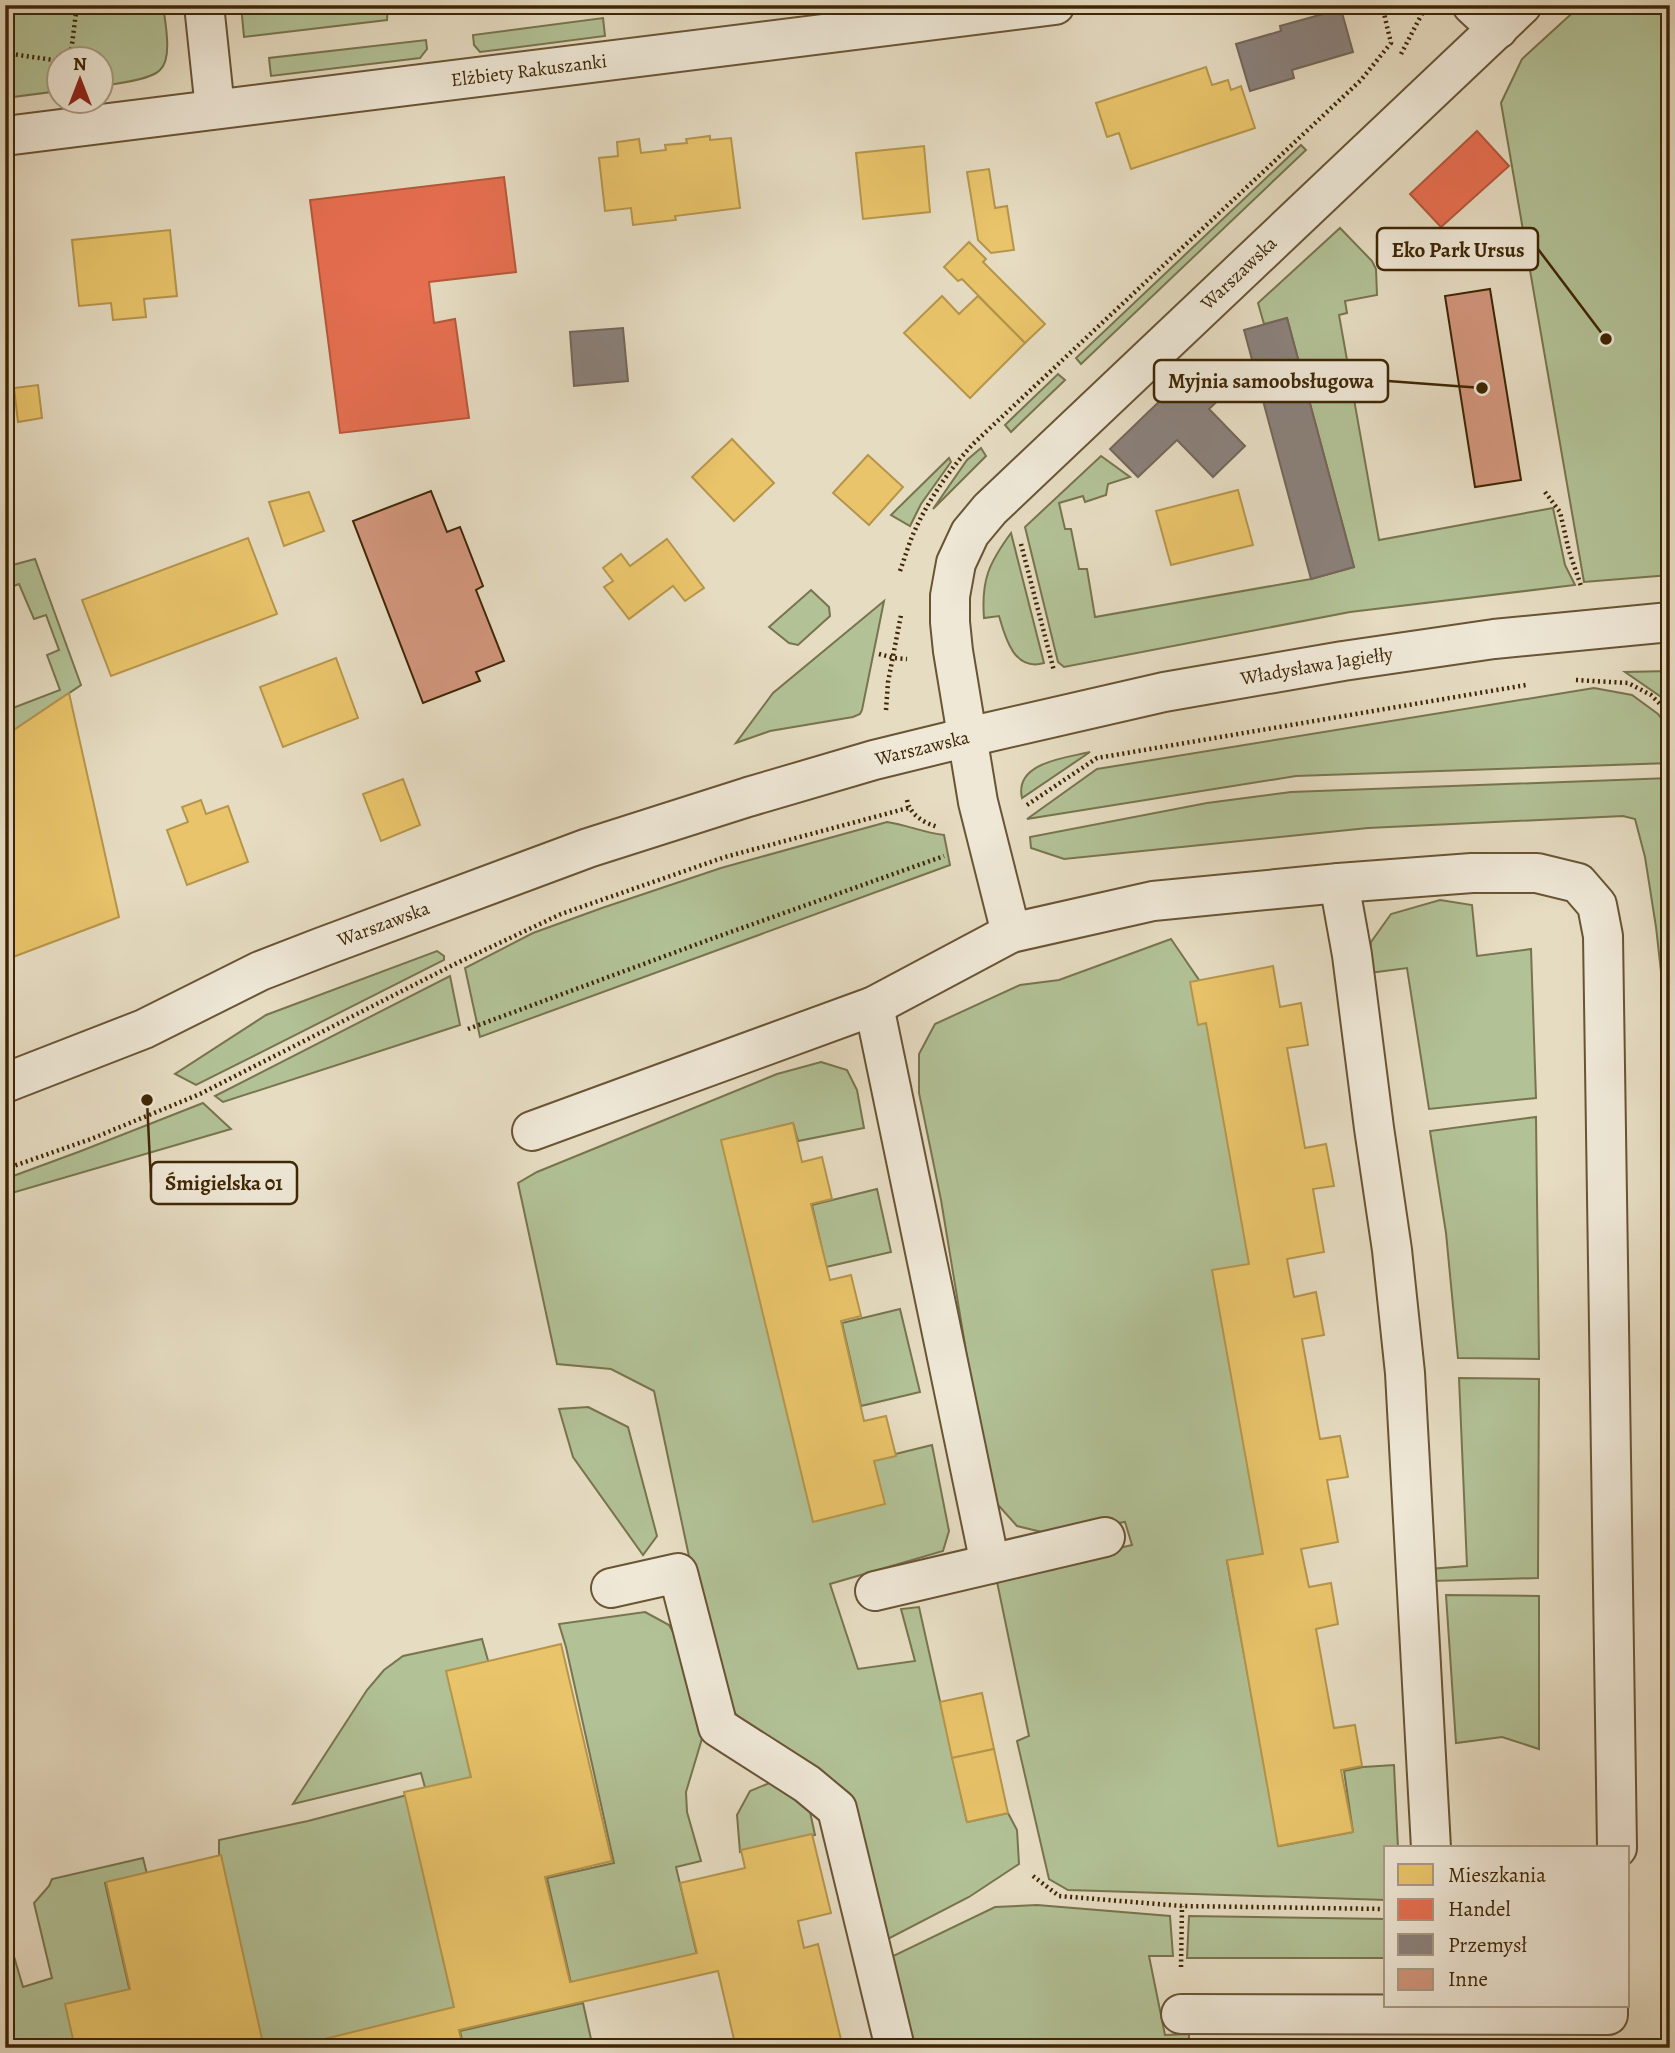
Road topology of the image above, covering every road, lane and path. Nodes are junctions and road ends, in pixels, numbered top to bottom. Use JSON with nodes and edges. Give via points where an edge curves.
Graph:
{"nodes":[{"id":1,"x":77,"y":5,"type":"edge"},
{"id":2,"x":204,"y":5,"type":"edge"},
{"id":3,"x":1055,"y":5,"type":"edge"},
{"id":4,"x":1383,"y":5,"type":"edge"},
{"id":5,"x":1497,"y":13,"type":"edge"},
{"id":6,"x":72,"y":46,"type":"edge"},
{"id":7,"x":5,"y":53,"type":"edge"},
{"id":8,"x":46,"y":59,"type":"edge"},
{"id":9,"x":215,"y":109,"type":"junction"},
{"id":10,"x":5,"y":136,"type":"edge"},
{"id":11,"x":1545,"y":492,"type":"dead end"},
{"id":12,"x":1019,"y":536,"type":"dead end"},
{"id":13,"x":900,"y":571,"type":"dead end"},
{"id":14,"x":1584,"y":593,"type":"dead end"},
{"id":15,"x":1670,"y":622,"type":"edge"},
{"id":16,"x":879,"y":654,"type":"dead end"},
{"id":17,"x":915,"y":659,"type":"dead end"},
{"id":18,"x":1055,"y":675,"type":"dead end"},
{"id":19,"x":1563,"y":679,"type":"dead end"},
{"id":20,"x":1536,"y":684,"type":"dead end"},
{"id":21,"x":1670,"y":714,"type":"edge"},
{"id":22,"x":968,"y":737,"type":"junction"},
{"id":23,"x":905,"y":791,"type":"dead end"},
{"id":24,"x":909,"y":808,"type":"junction"},
{"id":25,"x":1022,"y":809,"type":"dead end"},
{"id":26,"x":944,"y":826,"type":"dead end"},
{"id":27,"x":955,"y":852,"type":"dead end"},
{"id":28,"x":1339,"y":883,"type":"junction"},
{"id":29,"x":1011,"y":933,"type":"junction"},
{"id":30,"x":874,"y":1006,"type":"junction"},
{"id":31,"x":468,"y":1029,"type":"dead end"},
{"id":32,"x":5,"y":1083,"type":"edge"},
{"id":33,"x":532,"y":1131,"type":"dead end"},
{"id":34,"x":5,"y":1169,"type":"edge"},
{"id":35,"x":1105,"y":1536,"type":"dead end"},
{"id":36,"x":990,"y":1564,"type":"junction"},
{"id":37,"x":611,"y":1588,"type":"dead end"},
{"id":38,"x":875,"y":1591,"type":"dead end"},
{"id":39,"x":1431,"y":1846,"type":"edge"},
{"id":40,"x":1617,"y":1846,"type":"edge"},
{"id":41,"x":1033,"y":1876,"type":"dead end"},
{"id":42,"x":1182,"y":1906,"type":"junction"},
{"id":43,"x":1384,"y":1909,"type":"edge"},
{"id":44,"x":1608,"y":2008,"type":"edge"},
{"id":45,"x":1181,"y":2014,"type":"joint"},
{"id":46,"x":895,"y":2048,"type":"edge"}],
"edges":[{"from":1,"to":6,"type":"path"},
{"from":2,"to":9,"type":"street"},
{"from":3,"to":9,"type":"street","name":"Elżbiety Rakuszanki"},
{"from":4,"to":13,"type":"path","via":[[1391,43],[1361,80],[974,444],[955,465],[915,529]]},
{"from":5,"to":22,"type":"street","name":"Warszawska","via":[[970,533],[956,564],[950,596],[953,651]]},
{"from":7,"to":8,"type":"path"},
{"from":9,"to":10,"type":"street","name":"Elżbiety Rakuszanki"},
{"from":11,"to":14,"type":"path","via":[[1560,512]]},
{"from":12,"to":18,"type":"path"},
{"from":15,"to":22,"type":"street","name":"Władysława Jagiełły","via":[[1494,639],[1343,661],[1164,692]]},
{"from":16,"to":17,"type":"path"},
{"from":19,"to":21,"type":"path","via":[[1628,683],[1651,695]]},
{"from":20,"to":25,"type":"path","via":[[1097,758]]},
{"from":22,"to":29,"type":"street","via":[[982,818]]},
{"from":22,"to":32,"type":"street","name":"Warszawska","via":[[874,760],[588,848],[260,971],[144,1029]]},
{"from":23,"to":24,"type":"path"},
{"from":24,"to":26,"type":"path","via":[[927,824]]},
{"from":24,"to":34,"type":"path","via":[[725,858],[580,906],[200,1094]]},
{"from":27,"to":31,"type":"path"},
{"from":28,"to":29,"type":"street","via":[[1153,901]]},
{"from":28,"to":39,"type":"street","via":[[1392,1250],[1405,1373]]},
{"from":28,"to":40,"type":"street","via":[[1537,873],[1578,883],[1597,905],[1603,936]]},
{"from":29,"to":30,"type":"street"},
{"from":30,"to":33,"type":"street"},
{"from":30,"to":36,"type":"street"},
{"from":35,"to":36,"type":"street"},
{"from":36,"to":38,"type":"street"},
{"from":37,"to":46,"type":"street","via":[[678,1573],[718,1727],[807,1784],[837,1809]]},
{"from":41,"to":42,"type":"path","via":[[1059,1896]]},
{"from":42,"to":43,"type":"path"},
{"from":42,"to":45,"type":"path"},
{"from":44,"to":45,"type":"street","via":[[1608,2015]]}]}
